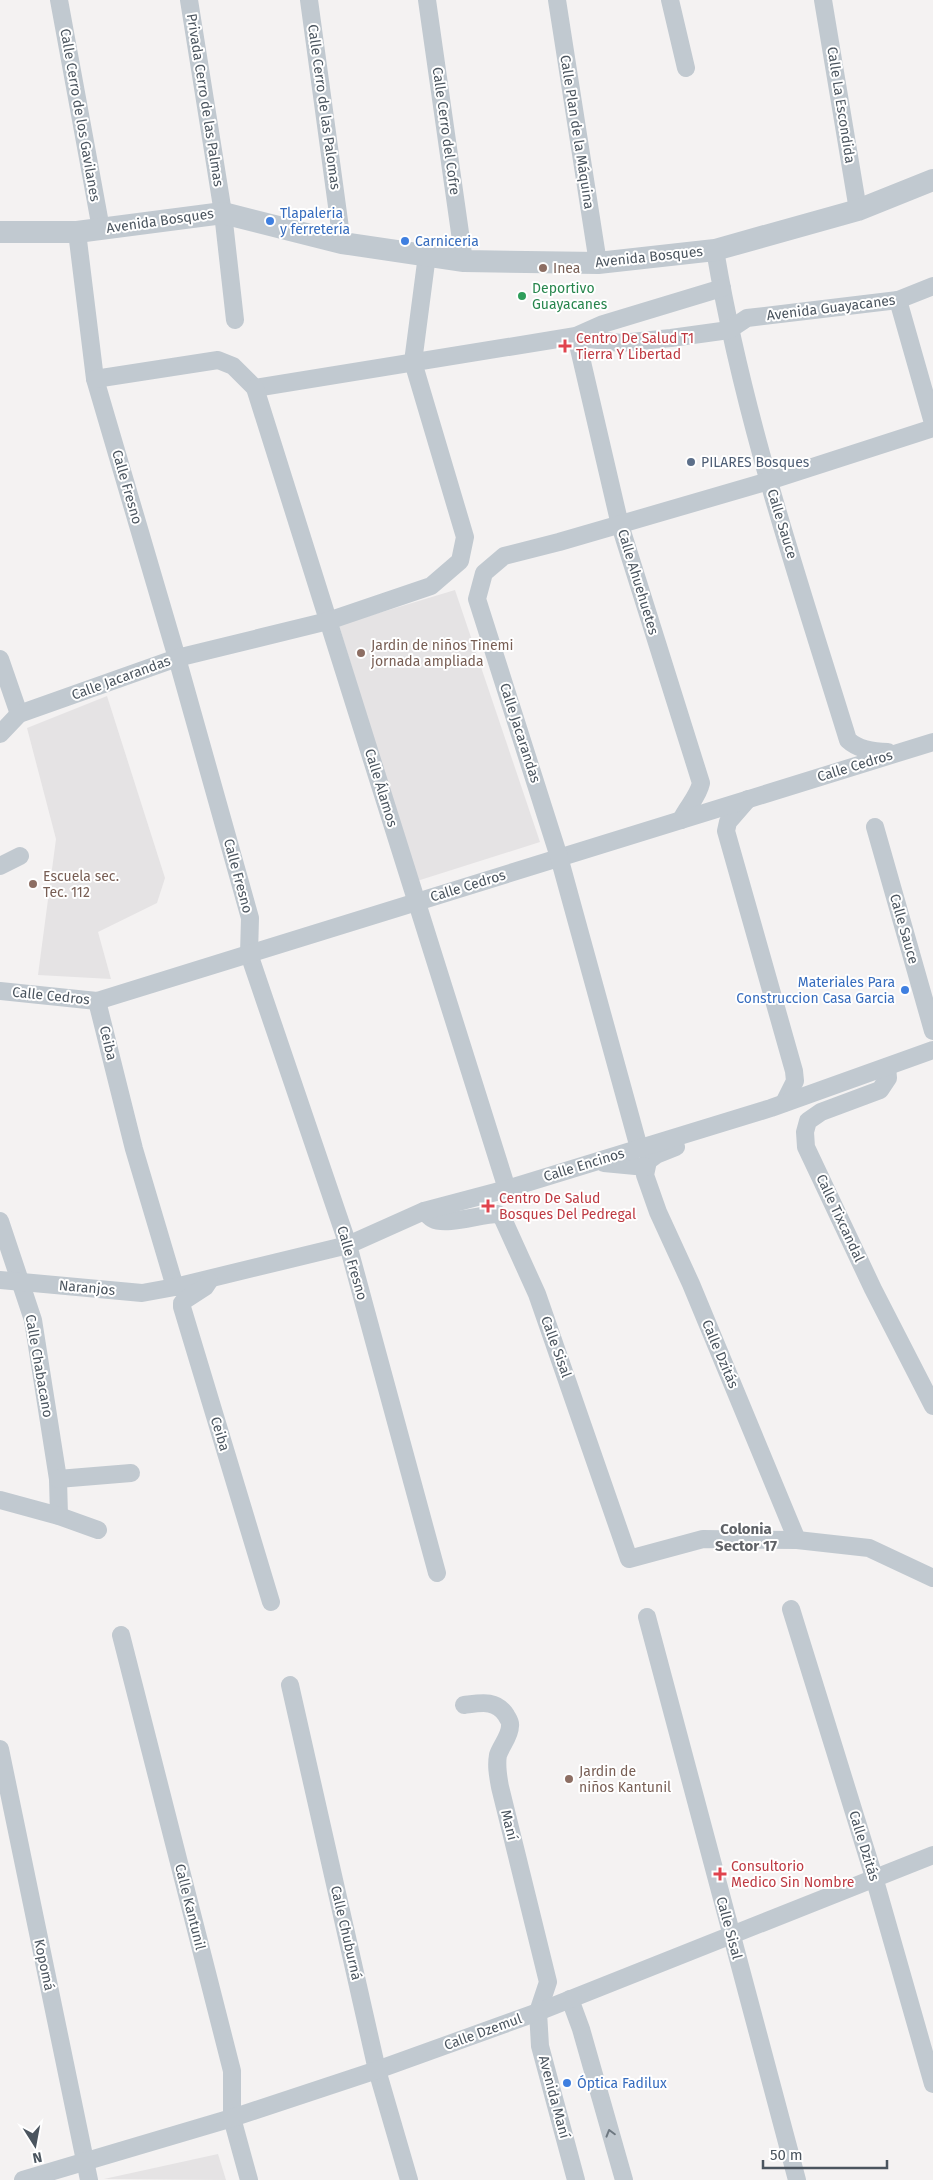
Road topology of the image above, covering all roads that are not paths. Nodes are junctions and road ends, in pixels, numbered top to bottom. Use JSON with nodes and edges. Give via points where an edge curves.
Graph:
{"nodes":[{"id":1,"x":59,"y":0,"type":"edge"},
{"id":2,"x":189,"y":0,"type":"edge"},
{"id":3,"x":309,"y":0,"type":"edge"},
{"id":4,"x":427,"y":0,"type":"edge"},
{"id":5,"x":557,"y":0,"type":"edge"},
{"id":6,"x":670,"y":0,"type":"edge"},
{"id":7,"x":823,"y":0,"type":"edge"},
{"id":8,"x":686,"y":68,"type":"dead end"},
{"id":9,"x":933,"y":180,"type":"edge"},
{"id":10,"x":858,"y":210,"type":"junction"},
{"id":11,"x":223,"y":213,"type":"junction"},
{"id":12,"x":101,"y":229,"type":"junction"},
{"id":13,"x":0,"y":232,"type":"edge"},
{"id":14,"x":77,"y":232,"type":"junction"},
{"id":15,"x":342,"y":243,"type":"junction"},
{"id":16,"x":715,"y":250,"type":"junction"},
{"id":17,"x":427,"y":255,"type":"junction"},
{"id":18,"x":464,"y":261,"type":"junction"},
{"id":19,"x":598,"y":263,"type":"junction"},
{"id":20,"x":933,"y":286,"type":"edge"},
{"id":21,"x":722,"y":288,"type":"junction"},
{"id":22,"x":898,"y":300,"type":"junction"},
{"id":23,"x":235,"y":320,"type":"dead end"},
{"id":24,"x":730,"y":330,"type":"junction"},
{"id":25,"x":576,"y":336,"type":"junction"},
{"id":26,"x":413,"y":362,"type":"junction"},
{"id":27,"x":95,"y":379,"type":"junction"},
{"id":28,"x":255,"y":388,"type":"junction"},
{"id":29,"x":933,"y":423,"type":"edge"},
{"id":30,"x":933,"y":428,"type":"edge"},
{"id":31,"x":769,"y":481,"type":"junction"},
{"id":32,"x":620,"y":525,"type":"junction"},
{"id":33,"x":328,"y":621,"type":"junction"},
{"id":34,"x":177,"y":658,"type":"junction"},
{"id":35,"x":0,"y":659,"type":"edge"},
{"id":36,"x":19,"y":714,"type":"junction"},
{"id":37,"x":0,"y":734,"type":"edge"},
{"id":38,"x":933,"y":742,"type":"edge"},
{"id":39,"x":902,"y":752,"type":"junction"},
{"id":40,"x":748,"y":799,"type":"junction"},
{"id":41,"x":681,"y":820,"type":"junction"},
{"id":42,"x":875,"y":827,"type":"dead end"},
{"id":43,"x":20,"y":856,"type":"dead end"},
{"id":44,"x":559,"y":858,"type":"junction"},
{"id":45,"x":0,"y":866,"type":"edge"},
{"id":46,"x":417,"y":902,"type":"junction"},
{"id":47,"x":249,"y":954,"type":"junction"},
{"id":48,"x":0,"y":990,"type":"edge"},
{"id":49,"x":98,"y":1000,"type":"junction"},
{"id":50,"x":933,"y":1032,"type":"edge"},
{"id":51,"x":933,"y":1050,"type":"edge"},
{"id":52,"x":887,"y":1067,"type":"junction"},
{"id":53,"x":784,"y":1103,"type":"junction"},
{"id":54,"x":726,"y":1121,"type":"junction"},
{"id":55,"x":639,"y":1148,"type":"junction"},
{"id":56,"x":591,"y":1163,"type":"junction"},
{"id":57,"x":646,"y":1167,"type":"junction"},
{"id":58,"x":507,"y":1189,"type":"junction"},
{"id":59,"x":424,"y":1211,"type":"junction"},
{"id":60,"x":0,"y":1221,"type":"edge"},
{"id":61,"x":348,"y":1244,"type":"junction"},
{"id":62,"x":211,"y":1278,"type":"junction"},
{"id":63,"x":0,"y":1280,"type":"edge"},
{"id":64,"x":19,"y":1282,"type":"junction"},
{"id":65,"x":175,"y":1287,"type":"junction"},
{"id":66,"x":933,"y":1406,"type":"edge"},
{"id":67,"x":131,"y":1472,"type":"dead end"},
{"id":68,"x":58,"y":1480,"type":"junction"},
{"id":69,"x":0,"y":1500,"type":"edge"},
{"id":70,"x":59,"y":1516,"type":"junction"},
{"id":71,"x":98,"y":1530,"type":"dead end"},
{"id":72,"x":798,"y":1540,"type":"junction"},
{"id":73,"x":437,"y":1573,"type":"dead end"},
{"id":74,"x":933,"y":1578,"type":"edge"},
{"id":75,"x":271,"y":1602,"type":"dead end"},
{"id":76,"x":791,"y":1609,"type":"dead end"},
{"id":77,"x":647,"y":1617,"type":"dead end"},
{"id":78,"x":121,"y":1636,"type":"dead end"},
{"id":79,"x":290,"y":1684,"type":"dead end"},
{"id":80,"x":464,"y":1706,"type":"dead end"},
{"id":81,"x":0,"y":1749,"type":"edge"},
{"id":82,"x":933,"y":1855,"type":"edge"},
{"id":83,"x":874,"y":1877,"type":"junction"},
{"id":84,"x":731,"y":1935,"type":"junction"},
{"id":85,"x":548,"y":1982,"type":"junction"},
{"id":86,"x":570,"y":1999,"type":"junction"},
{"id":87,"x":538,"y":2012,"type":"junction"},
{"id":88,"x":377,"y":2070,"type":"junction"},
{"id":89,"x":933,"y":2084,"type":"edge"},
{"id":90,"x":232,"y":2118,"type":"junction"},
{"id":91,"x":84,"y":2161,"type":"junction"},
{"id":92,"x":23,"y":2180,"type":"edge"},
{"id":93,"x":89,"y":2180,"type":"edge"},
{"id":94,"x":249,"y":2180,"type":"edge"},
{"id":95,"x":408,"y":2180,"type":"edge"},
{"id":96,"x":576,"y":2180,"type":"edge"},
{"id":97,"x":624,"y":2180,"type":"edge"},
{"id":98,"x":797,"y":2180,"type":"edge"}],
"edges":[{"from":1,"to":12,"type":"street","name":"Calle Cerro de los Gavilanes"},
{"from":2,"to":11,"type":"street","name":"Privada Cerro de las Palmas"},
{"from":3,"to":15,"type":"street","name":"Calle Cerro de las Palomas"},
{"from":4,"to":18,"type":"street","name":"Calle Cerro del Cofre"},
{"from":5,"to":19,"type":"street","name":"Calle Plan de la Máquina"},
{"from":6,"to":8,"type":"street"},
{"from":7,"to":10,"type":"street","name":"Calle La Escondida"},
{"from":9,"to":10,"type":"street","name":"Avenida Bosques"},
{"from":10,"to":16,"type":"street","name":"Avenida Bosques"},
{"from":11,"to":12,"type":"street","name":"Avenida Bosques"},
{"from":11,"to":15,"type":"street","name":"Avenida Bosques"},
{"from":11,"to":23,"type":"street","name":"Privada Cerro de las Palmas"},
{"from":12,"to":14,"type":"street","name":"Avenida Bosques"},
{"from":13,"to":14,"type":"street","name":"Avenida Bosques"},
{"from":14,"to":27,"type":"street","name":"Calle Fresno"},
{"from":15,"to":17,"type":"street","name":"Avenida Bosques"},
{"from":16,"to":19,"type":"street","name":"Avenida Bosques"},
{"from":16,"to":21,"type":"street","name":"Calle Sauce"},
{"from":17,"to":18,"type":"street","name":"Avenida Bosques"},
{"from":17,"to":26,"type":"street","name":"Calle Jacarandas"},
{"from":18,"to":19,"type":"street","name":"Avenida Bosques"},
{"from":20,"to":22,"type":"street","name":"Avenida Guayacanes"},
{"from":21,"to":24,"type":"street","name":"Calle Sauce"},
{"from":21,"to":25,"type":"street","via":[[603,324]]},
{"from":22,"to":24,"type":"street","name":"Avenida Guayacanes","via":[[747,318]]},
{"from":22,"to":29,"type":"street"},
{"from":24,"to":25,"type":"street","via":[[620,343]]},
{"from":24,"to":31,"type":"street","name":"Calle Sauce"},
{"from":25,"to":26,"type":"street"},
{"from":25,"to":32,"type":"street","name":"Calle Ahuehuetes"},
{"from":26,"to":28,"type":"street"},
{"from":26,"to":33,"type":"street","name":"Calle Jacarandas","via":[[465,537],[460,561],[431,586]]},
{"from":27,"to":28,"type":"street","via":[[218,360],[233,366]]},
{"from":27,"to":34,"type":"street","name":"Calle Fresno"},
{"from":28,"to":33,"type":"street","name":"Calle Álamos"},
{"from":30,"to":31,"type":"street","name":"Calle Jacarandas"},
{"from":31,"to":32,"type":"street","name":"Calle Jacarandas"},
{"from":31,"to":39,"type":"street","name":"Calle Sauce","via":[[848,740],[854,746],[869,751]]},
{"from":32,"to":41,"type":"street","name":"Calle Ahuehuetes","via":[[701,783],[697,796]]},
{"from":32,"to":44,"type":"street","name":"Calle Jacarandas","via":[[504,556],[484,573],[477,599]]},
{"from":33,"to":34,"type":"street","name":"Calle Jacarandas"},
{"from":33,"to":46,"type":"street","name":"Calle Álamos"},
{"from":34,"to":36,"type":"street","name":"Calle Jacarandas"},
{"from":34,"to":47,"type":"street","name":"Calle Fresno","via":[[250,918]]},
{"from":35,"to":36,"type":"street"},
{"from":36,"to":37,"type":"street"},
{"from":38,"to":39,"type":"street","name":"Calle Cedros"},
{"from":39,"to":40,"type":"street","name":"Calle Cedros"},
{"from":40,"to":41,"type":"street","name":"Calle Cedros"},
{"from":40,"to":53,"type":"street","via":[[728,822],[726,831],[794,1071],[795,1081]]},
{"from":41,"to":44,"type":"street","name":"Calle Cedros"},
{"from":42,"to":50,"type":"street","name":"Calle Sauce"},
{"from":43,"to":45,"type":"street"},
{"from":44,"to":46,"type":"street","name":"Calle Cedros"},
{"from":44,"to":55,"type":"street","name":"Calle Jacarandas"},
{"from":46,"to":47,"type":"street","name":"Calle Cedros"},
{"from":46,"to":58,"type":"street","name":"Calle Álamos"},
{"from":47,"to":49,"type":"street","name":"Calle Cedros"},
{"from":47,"to":61,"type":"street","name":"Calle Fresno"},
{"from":48,"to":49,"type":"street","name":"Calle Cedros"},
{"from":49,"to":65,"type":"street","name":"Ceiba","via":[[134,1149]]},
{"from":51,"to":52,"type":"street","name":"Calle Encinos"},
{"from":52,"to":53,"type":"street","name":"Calle Encinos"},
{"from":52,"to":66,"type":"street","name":"Calle Tixcandal","via":[[888,1078],[880,1090],[820,1112],[808,1121],[804,1132],[806,1147]]},
{"from":53,"to":54,"type":"street","name":"Calle Encinos"},
{"from":54,"to":55,"type":"street","name":"Calle Encinos"},
{"from":54,"to":57,"type":"street","via":[[718,1132],[656,1154]]},
{"from":55,"to":56,"type":"street","name":"Calle Encinos"},
{"from":56,"to":57,"type":"street"},
{"from":56,"to":58,"type":"street","name":"Calle Encinos"},
{"from":57,"to":72,"type":"street","name":"Calle Dzitás","via":[[645,1175],[658,1212]]},
{"from":58,"to":59,"type":"street","name":"Calle Encinos"},
{"from":59,"to":61,"type":"street","name":"Calle Encinos"},
{"from":59,"to":72,"type":"street","name":"Calle Sisal","via":[[434,1220],[488,1214],[498,1214],[503,1219],[537,1294],[629,1559],[704,1539]]},
{"from":60,"to":64,"type":"street","name":"Calle Chabacano"},
{"from":61,"to":62,"type":"street","name":"Calle Encinos"},
{"from":61,"to":73,"type":"street","name":"Calle Fresno"},
{"from":62,"to":65,"type":"street","name":"Calle Encinos"},
{"from":62,"to":75,"type":"street","name":"Ceiba","via":[[205,1287],[185,1300],[182,1307]]},
{"from":63,"to":64,"type":"street","name":"Naranjos"},
{"from":64,"to":65,"type":"street","name":"Naranjos","via":[[142,1293]]},
{"from":64,"to":68,"type":"street","name":"Calle Chabacano","via":[[33,1320]]},
{"from":67,"to":68,"type":"street"},
{"from":68,"to":70,"type":"street","name":"Calle Chabacano"},
{"from":69,"to":70,"type":"street"},
{"from":70,"to":71,"type":"street"},
{"from":72,"to":74,"type":"street","via":[[869,1548]]},
{"from":76,"to":83,"type":"street","name":"Calle Dzitás"},
{"from":77,"to":84,"type":"street","name":"Calle Sisal"},
{"from":78,"to":90,"type":"street","name":"Calle Kantunil","via":[[232,2071]]},
{"from":79,"to":88,"type":"street","name":"Calle Chuburná"},
{"from":80,"to":85,"type":"street","name":"Maní","via":[[492,1703],[510,1720],[511,1727],[498,1755],[497,1768]]},
{"from":81,"to":91,"type":"street","name":"Kopomá"},
{"from":82,"to":83,"type":"street","name":"Calle Dzemul"},
{"from":83,"to":84,"type":"street","name":"Calle Dzemul"},
{"from":83,"to":89,"type":"street","name":"Calle Dzitás"},
{"from":84,"to":86,"type":"street","name":"Calle Dzemul"},
{"from":84,"to":98,"type":"street","name":"Calle Sisal"},
{"from":85,"to":86,"type":"street"},
{"from":85,"to":87,"type":"street"},
{"from":86,"to":87,"type":"street","name":"Calle Dzemul"},
{"from":97,"to":86,"type":"street","one_way":true},
{"from":87,"to":88,"type":"street","name":"Calle Dzemul"},
{"from":87,"to":96,"type":"street","name":"Avenida Maní","via":[[540,2046]]},
{"from":88,"to":90,"type":"street","name":"Calle Dzemul"},
{"from":88,"to":95,"type":"street","name":"Calle Chuburná"},
{"from":90,"to":91,"type":"street","name":"Calle Dzemul"},
{"from":90,"to":94,"type":"street","name":"Calle Kantunil"},
{"from":91,"to":92,"type":"street","name":"Calle Dzemul"},
{"from":91,"to":93,"type":"street","name":"Kopomá"}]}
